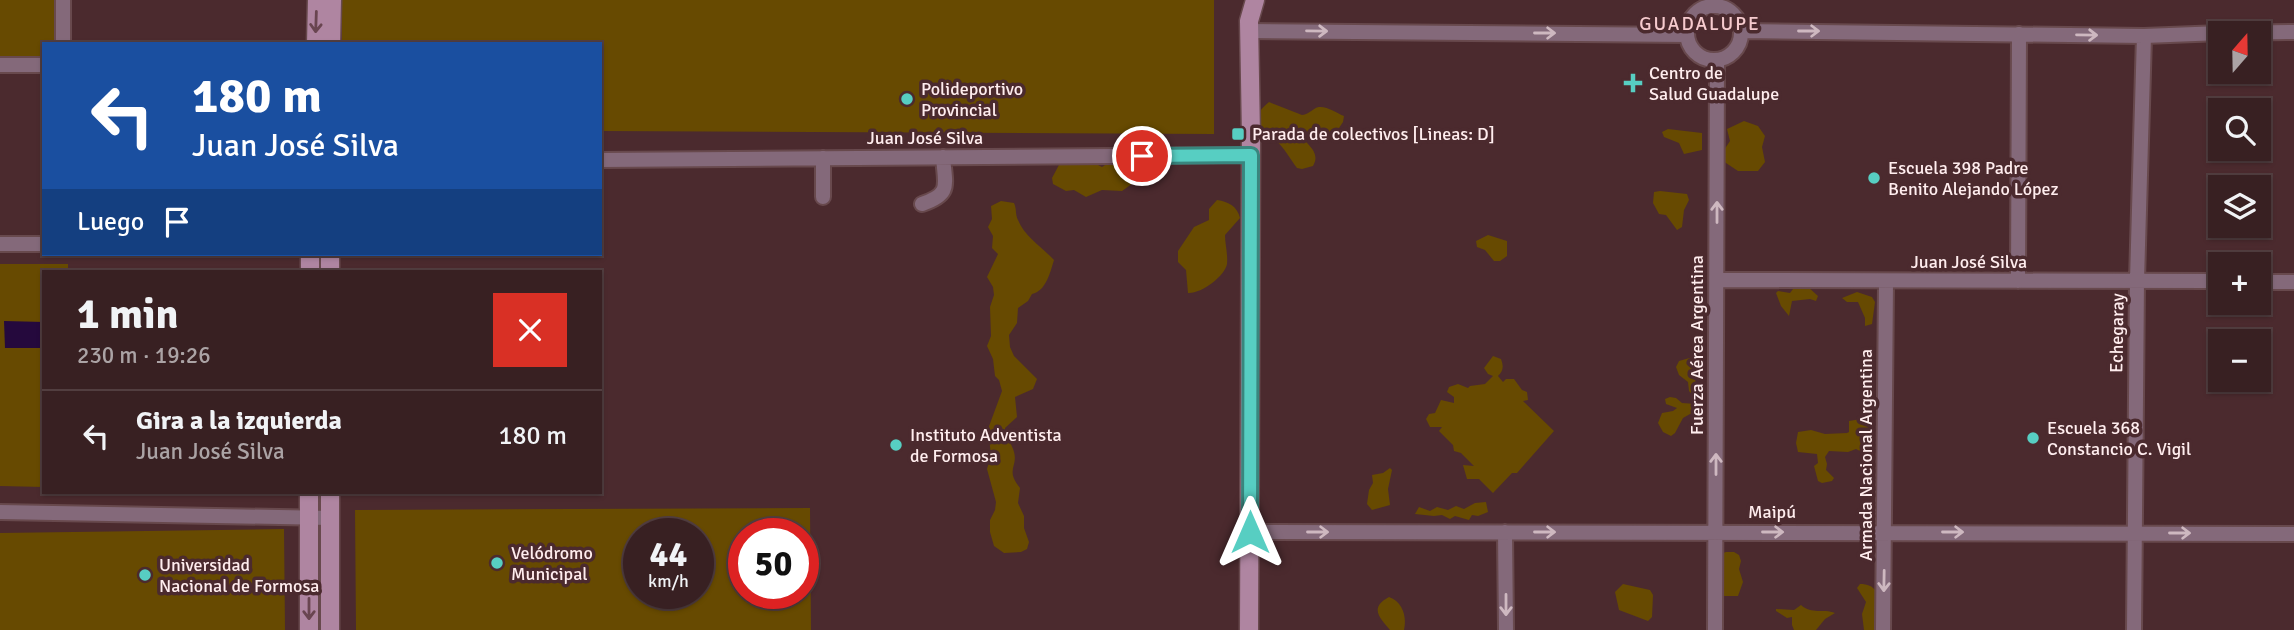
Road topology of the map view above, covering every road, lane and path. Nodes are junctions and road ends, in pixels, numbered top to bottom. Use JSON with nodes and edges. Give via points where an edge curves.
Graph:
{"nodes":[{"id":1,"x":63,"y":0,"type":"edge"},
{"id":2,"x":317,"y":0,"type":"edge"},
{"id":3,"x":332,"y":0,"type":"edge"},
{"id":4,"x":1242,"y":0,"type":"edge"},
{"id":5,"x":1255,"y":0,"type":"edge"},
{"id":6,"x":1714,"y":3,"type":"edge"},
{"id":7,"x":1249,"y":26,"type":"junction"},
{"id":8,"x":1741,"y":31,"type":"junction"},
{"id":9,"x":2272,"y":32,"type":"edge"},
{"id":10,"x":2294,"y":32,"type":"edge"},
{"id":11,"x":2019,"y":34,"type":"junction"},
{"id":12,"x":2208,"y":34,"type":"edge"},
{"id":13,"x":1687,"y":35,"type":"junction"},
{"id":14,"x":2144,"y":36,"type":"junction"},
{"id":15,"x":63,"y":42,"type":"edge"},
{"id":16,"x":316,"y":42,"type":"edge"},
{"id":17,"x":331,"y":42,"type":"edge"},
{"id":18,"x":1717,"y":60,"type":"junction"},
{"id":19,"x":0,"y":65,"type":"edge"},
{"id":20,"x":42,"y":65,"type":"edge"},
{"id":21,"x":1251,"y":155,"type":"junction"},
{"id":22,"x":943,"y":157,"type":"junction"},
{"id":23,"x":822,"y":158,"type":"junction"},
{"id":24,"x":602,"y":160,"type":"edge"},
{"id":25,"x":823,"y":197,"type":"dead end"},
{"id":26,"x":922,"y":204,"type":"dead end"},
{"id":27,"x":0,"y":244,"type":"edge"},
{"id":28,"x":42,"y":244,"type":"edge"},
{"id":29,"x":1717,"y":280,"type":"junction"},
{"id":30,"x":2137,"y":280,"type":"junction"},
{"id":31,"x":1886,"y":281,"type":"junction"},
{"id":32,"x":2018,"y":281,"type":"junction"},
{"id":33,"x":2208,"y":281,"type":"edge"},
{"id":34,"x":2271,"y":282,"type":"edge"},
{"id":35,"x":2294,"y":282,"type":"edge"},
{"id":36,"x":309,"y":494,"type":"edge"},
{"id":37,"x":330,"y":494,"type":"edge"},
{"id":38,"x":0,"y":512,"type":"edge"},
{"id":39,"x":308,"y":517,"type":"junction"},
{"id":40,"x":330,"y":518,"type":"junction"},
{"id":41,"x":1506,"y":531,"type":"junction"},
{"id":42,"x":1250,"y":532,"type":"junction"},
{"id":43,"x":1715,"y":532,"type":"junction"},
{"id":44,"x":1884,"y":532,"type":"junction"},
{"id":45,"x":2134,"y":533,"type":"junction"},
{"id":46,"x":2294,"y":534,"type":"edge"},
{"id":47,"x":309,"y":630,"type":"edge"},
{"id":48,"x":330,"y":630,"type":"edge"},
{"id":49,"x":1249,"y":630,"type":"edge"},
{"id":50,"x":1506,"y":630,"type":"edge"},
{"id":51,"x":1715,"y":630,"type":"edge"},
{"id":52,"x":1883,"y":630,"type":"edge"},
{"id":53,"x":2134,"y":630,"type":"edge"}],
"edges":[{"from":1,"to":15,"type":"street"},
{"from":2,"to":16,"type":"main road","one_way":true},
{"from":3,"to":17,"type":"main road"},
{"from":4,"to":7,"type":"main road"},
{"from":5,"to":7,"type":"main road"},
{"from":6,"to":8,"type":"street","via":[[1737,19]]},
{"from":6,"to":13,"type":"street","via":[[1694,15]]},
{"from":7,"to":13,"type":"street","one_way":true},
{"from":7,"to":21,"type":"main road"},
{"from":8,"to":11,"type":"street","one_way":true},
{"from":8,"to":18,"type":"street","via":[[1735,50]]},
{"from":9,"to":10,"type":"street"},
{"from":11,"to":14,"type":"street","one_way":true},
{"from":11,"to":32,"type":"street"},
{"from":12,"to":14,"type":"street"},
{"from":13,"to":18,"type":"street","via":[[1697,54]]},
{"from":14,"to":30,"type":"street","name":"Echegaray"},
{"from":29,"to":18,"type":"street","name":"Fuerza Aérea Argentina","one_way":true},
{"from":19,"to":20,"type":"street"},
{"from":21,"to":22,"type":"street","name":"Juan José Silva"},
{"from":21,"to":42,"type":"main road"},
{"from":22,"to":23,"type":"street","name":"Juan José Silva"},
{"from":22,"to":26,"type":"street","via":[[945,190],[938,199]]},
{"from":23,"to":24,"type":"street","name":"Juan José Silva"},
{"from":23,"to":25,"type":"street"},
{"from":27,"to":28,"type":"street"},
{"from":29,"to":31,"type":"street","name":"Juan José Silva"},
{"from":43,"to":29,"type":"street","name":"Fuerza Aérea Argentina","one_way":true},
{"from":30,"to":32,"type":"street","name":"Juan José Silva"},
{"from":30,"to":33,"type":"street","name":"Juan José Silva"},
{"from":30,"to":45,"type":"street","name":"Echegaray"},
{"from":31,"to":32,"type":"street","name":"Juan José Silva"},
{"from":31,"to":44,"type":"street","name":"Armada Nacional Argentina"},
{"from":34,"to":35,"type":"street"},
{"from":36,"to":39,"type":"main road"},
{"from":37,"to":40,"type":"main road"},
{"from":38,"to":39,"type":"street"},
{"from":39,"to":40,"type":"street"},
{"from":39,"to":47,"type":"main road","one_way":true},
{"from":40,"to":48,"type":"main road"},
{"from":42,"to":41,"type":"street","name":"Maipú","one_way":true},
{"from":41,"to":43,"type":"street","name":"Maipú","one_way":true},
{"from":41,"to":50,"type":"street","one_way":true},
{"from":42,"to":49,"type":"main road"},
{"from":43,"to":44,"type":"street","name":"Maipú","one_way":true},
{"from":43,"to":51,"type":"street","name":"Fuerza Aérea Argentina"},
{"from":44,"to":45,"type":"street","name":"Maipú","one_way":true},
{"from":44,"to":52,"type":"street","name":"Armada Nacional Argentina","one_way":true},
{"from":45,"to":46,"type":"street","name":"Maipú","one_way":true},
{"from":45,"to":53,"type":"street","name":"Echegaray"}]}
